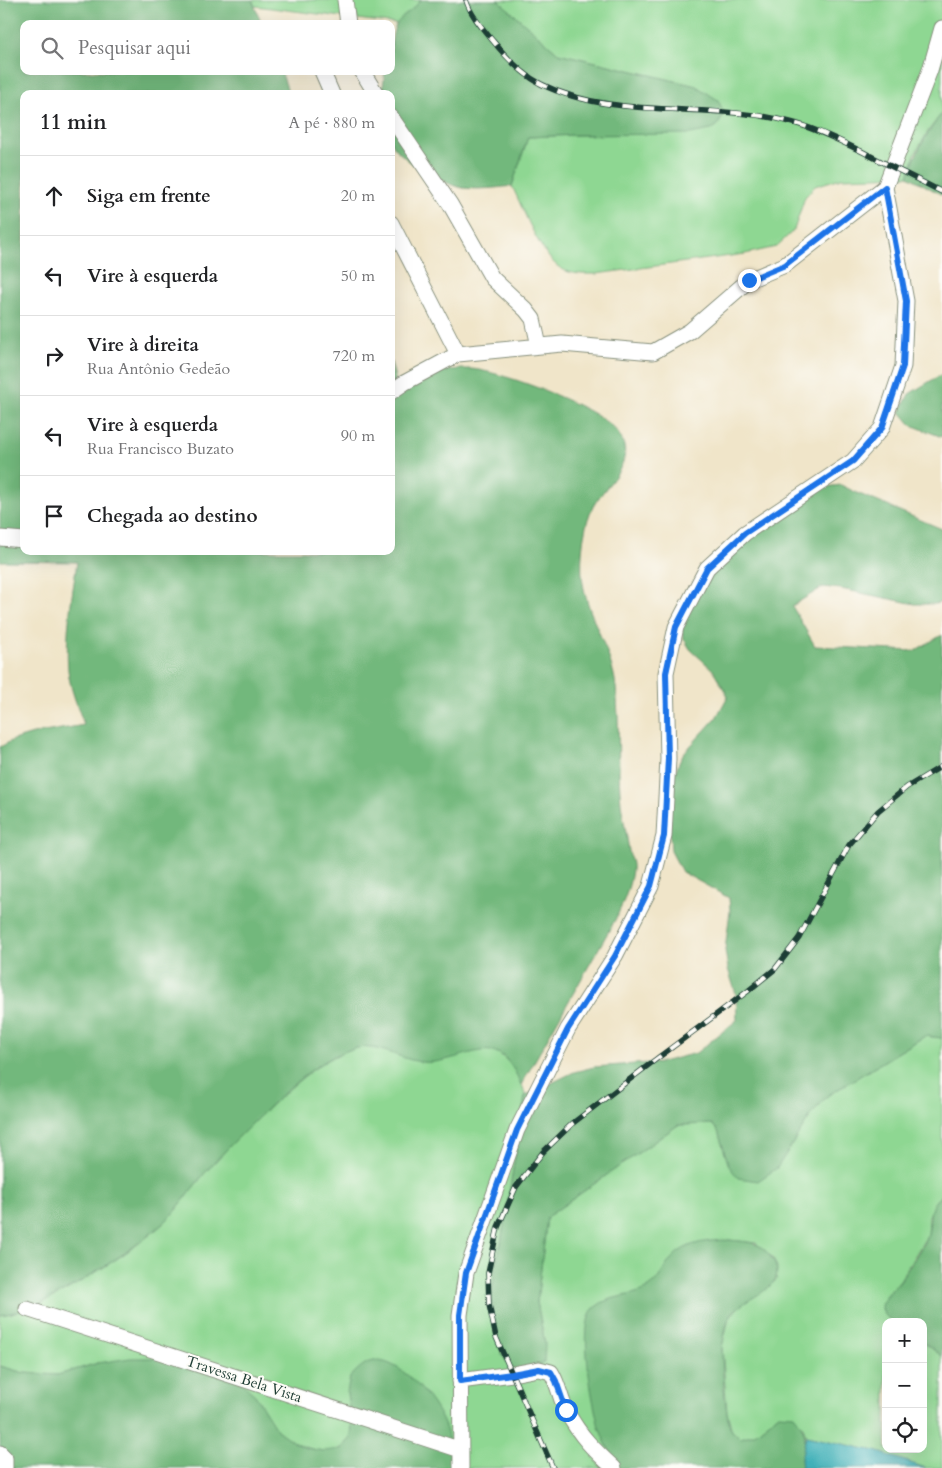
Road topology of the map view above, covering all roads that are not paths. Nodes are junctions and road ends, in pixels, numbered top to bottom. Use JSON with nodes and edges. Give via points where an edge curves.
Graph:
{"nodes":[{"id":1,"x":345,"y":0,"type":"edge"},
{"id":2,"x":348,"y":20,"type":"edge"},
{"id":3,"x":942,"y":28,"type":"edge"},
{"id":4,"x":324,"y":75,"type":"edge"},
{"id":5,"x":364,"y":75,"type":"edge"},
{"id":6,"x":330,"y":90,"type":"edge"},
{"id":7,"x":374,"y":90,"type":"edge"},
{"id":8,"x":395,"y":123,"type":"edge"},
{"id":9,"x":885,"y":187,"type":"junction"},
{"id":10,"x":395,"y":232,"type":"edge"},
{"id":11,"x":539,"y":346,"type":"junction"},
{"id":12,"x":458,"y":354,"type":"junction"},
{"id":13,"x":395,"y":389,"type":"edge"},
{"id":14,"x":0,"y":538,"type":"edge"},
{"id":15,"x":20,"y":540,"type":"edge"},
{"id":16,"x":27,"y":1309,"type":"dead end"},
{"id":17,"x":460,"y":1381,"type":"junction"},
{"id":18,"x":461,"y":1450,"type":"junction"},
{"id":19,"x":0,"y":1453,"type":"edge"},
{"id":20,"x":5,"y":1468,"type":"edge"},
{"id":21,"x":461,"y":1468,"type":"edge"},
{"id":22,"x":614,"y":1468,"type":"edge"}],
"edges":[{"from":1,"to":2,"type":"street"},
{"from":3,"to":9,"type":"street","via":[[930,70]]},
{"from":4,"to":6,"type":"street"},
{"from":5,"to":7,"type":"street"},
{"from":8,"to":11,"type":"street","via":[[450,204],[492,278],[533,319]]},
{"from":9,"to":11,"type":"street","via":[[785,265],[749,280],[690,331],[653,352],[562,344]]},
{"from":9,"to":17,"type":"street","via":[[906,301],[903,366],[882,428],[853,461],[745,533],[707,568],[676,627],[666,673],[668,758],[664,836],[651,886],[615,956],[568,1029],[517,1130],[466,1273],[460,1315]]},
{"from":10,"to":12,"type":"street"},
{"from":11,"to":12,"type":"street"},
{"from":12,"to":13,"type":"street"},
{"from":14,"to":15,"type":"street"},
{"from":16,"to":18,"type":"street","name":"Travessa Bela Vista"},
{"from":17,"to":18,"type":"street"},
{"from":17,"to":22,"type":"street","via":[[539,1369],[551,1372],[571,1418],[590,1446]]},
{"from":18,"to":21,"type":"street"},
{"from":19,"to":20,"type":"street","via":[[5,1458]]}]}
